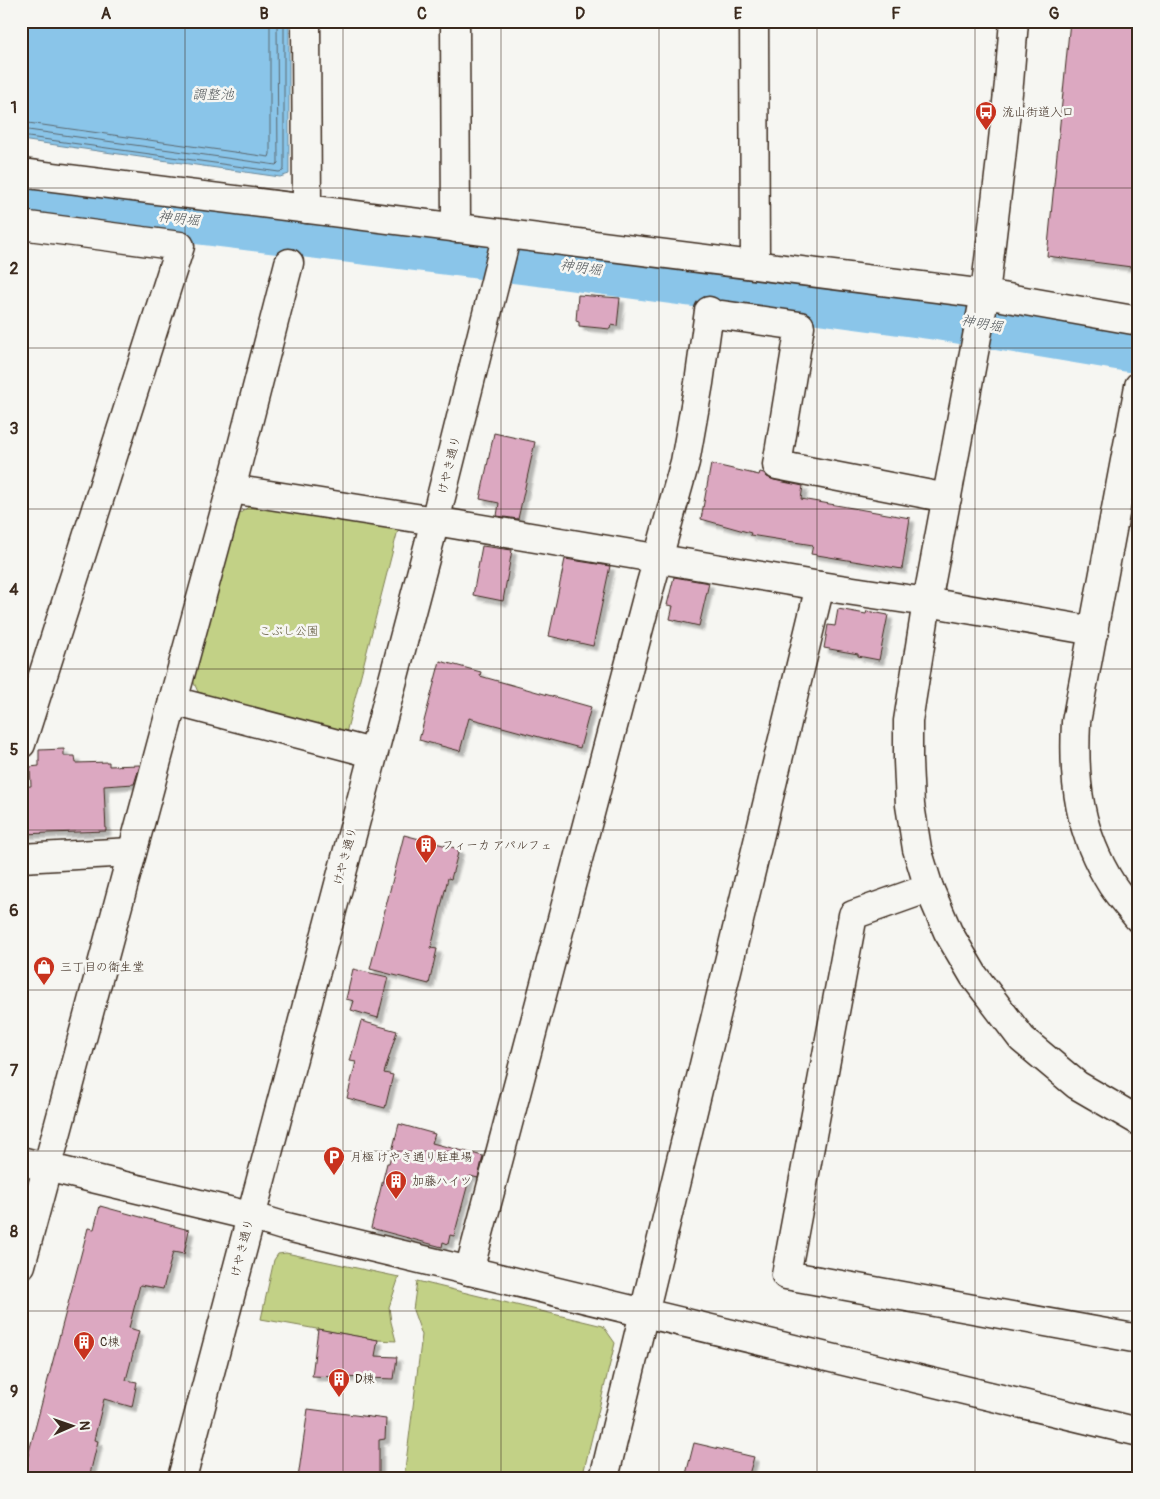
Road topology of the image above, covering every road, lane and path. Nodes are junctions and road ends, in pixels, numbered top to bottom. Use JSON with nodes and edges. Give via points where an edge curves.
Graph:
{"nodes":[{"id":1,"x":306,"y":21,"type":"edge"},
{"id":2,"x":456,"y":21,"type":"edge"},
{"id":3,"x":754,"y":21,"type":"edge"},
{"id":4,"x":1014,"y":21,"type":"edge"},
{"id":5,"x":21,"y":174,"type":"edge"},
{"id":6,"x":307,"y":208,"type":"junction"},
{"id":7,"x":21,"y":225,"type":"edge"},
{"id":8,"x":456,"y":228,"type":"junction"},
{"id":9,"x":506,"y":239,"type":"junction"},
{"id":10,"x":289,"y":263,"type":"dead end"},
{"id":11,"x":755,"y":264,"type":"junction"},
{"id":12,"x":983,"y":301,"type":"junction"},
{"id":13,"x":1139,"y":321,"type":"edge"},
{"id":14,"x":1139,"y":386,"type":"edge"},
{"id":15,"x":231,"y":489,"type":"junction"},
{"id":16,"x":947,"y":498,"type":"junction"},
{"id":17,"x":435,"y":521,"type":"junction"},
{"id":18,"x":657,"y":558,"type":"junction"},
{"id":19,"x":820,"y":586,"type":"junction"},
{"id":20,"x":927,"y":602,"type":"junction"},
{"id":21,"x":1094,"y":631,"type":"junction"},
{"id":22,"x":172,"y":700,"type":"junction"},
{"id":23,"x":21,"y":744,"type":"edge"},
{"id":24,"x":372,"y":753,"type":"junction"},
{"id":25,"x":132,"y":852,"type":"junction"},
{"id":26,"x":21,"y":858,"type":"edge"},
{"id":27,"x":929,"y":888,"type":"junction"},
{"id":28,"x":1139,"y":919,"type":"edge"},
{"id":29,"x":1139,"y":1122,"type":"edge"},
{"id":30,"x":34,"y":1164,"type":"edge"},
{"id":31,"x":250,"y":1216,"type":"junction"},
{"id":32,"x":21,"y":1265,"type":"edge"},
{"id":33,"x":469,"y":1271,"type":"junction"},
{"id":34,"x":644,"y":1313,"type":"junction"},
{"id":35,"x":1139,"y":1339,"type":"edge"},
{"id":36,"x":1139,"y":1432,"type":"edge"},
{"id":37,"x":182,"y":1478,"type":"edge"},
{"id":38,"x":604,"y":1478,"type":"edge"}],
"edges":[{"from":1,"to":6,"type":"street"},
{"from":2,"to":8,"type":"street"},
{"from":3,"to":11,"type":"street"},
{"from":4,"to":12,"type":"street"},
{"from":5,"to":6,"type":"street"},
{"from":6,"to":8,"type":"street"},
{"from":7,"to":23,"type":"street","via":[[180,246]]},
{"from":8,"to":9,"type":"street"},
{"from":9,"to":11,"type":"street"},
{"from":9,"to":17,"type":"street","name":"けやき通り"},
{"from":10,"to":15,"type":"street"},
{"from":11,"to":12,"type":"street"},
{"from":12,"to":13,"type":"street"},
{"from":12,"to":16,"type":"street"},
{"from":14,"to":21,"type":"street"},
{"from":15,"to":17,"type":"street"},
{"from":15,"to":22,"type":"street"},
{"from":16,"to":18,"type":"street","via":[[777,466],[800,326],[716,313],[685,462]]},
{"from":16,"to":20,"type":"street"},
{"from":17,"to":18,"type":"street"},
{"from":17,"to":24,"type":"street","name":"けやき通り"},
{"from":18,"to":19,"type":"street"},
{"from":18,"to":33,"type":"street"},
{"from":19,"to":20,"type":"street"},
{"from":19,"to":34,"type":"street"},
{"from":20,"to":21,"type":"street"},
{"from":20,"to":27,"type":"street","via":[[908,721],[908,761],[910,805]]},
{"from":21,"to":28,"type":"street","via":[[1076,722],[1077,788],[1085,829],[1097,858],[1113,886]]},
{"from":22,"to":24,"type":"street"},
{"from":22,"to":25,"type":"street"},
{"from":24,"to":31,"type":"street","name":"けやき通り"},
{"from":25,"to":26,"type":"street"},
{"from":25,"to":30,"type":"street"},
{"from":27,"to":29,"type":"street","via":[[948,932],[974,976],[1022,1039],[1076,1085]]},
{"from":27,"to":35,"type":"street","via":[[853,916],[786,1275]]},
{"from":30,"to":31,"type":"street"},
{"from":30,"to":32,"type":"street"},
{"from":31,"to":33,"type":"street"},
{"from":31,"to":37,"type":"street","name":"けやき通り"},
{"from":33,"to":34,"type":"street"},
{"from":34,"to":36,"type":"street"},
{"from":34,"to":38,"type":"street"}]}
